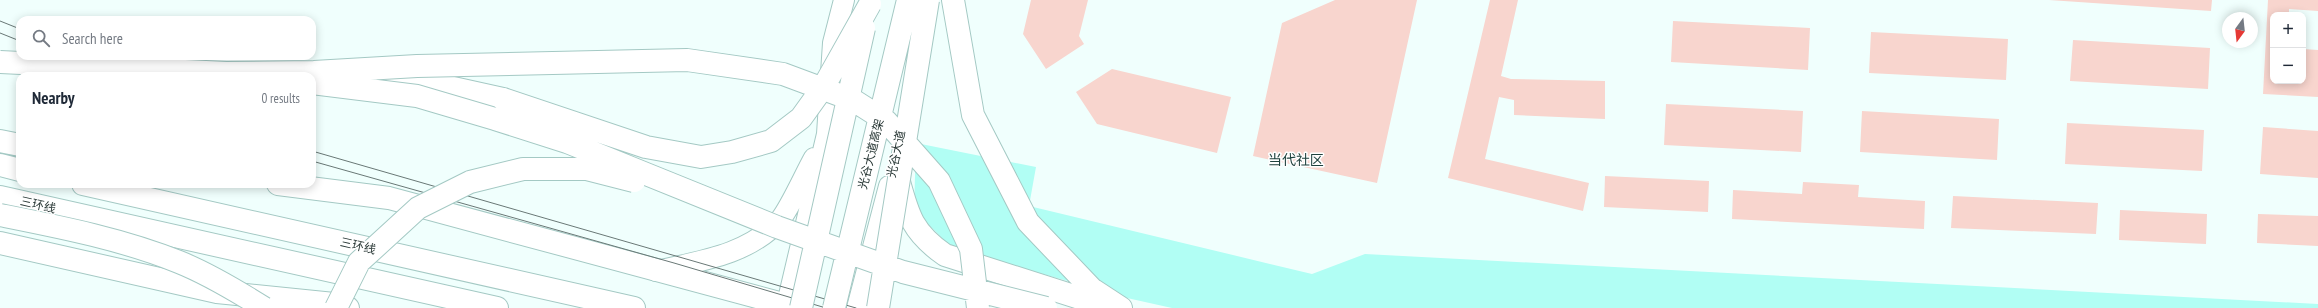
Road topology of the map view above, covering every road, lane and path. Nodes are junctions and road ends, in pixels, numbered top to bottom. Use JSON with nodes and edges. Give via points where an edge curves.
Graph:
{"nodes":[{"id":1,"x":844,"y":0,"type":"edge"},
{"id":2,"x":908,"y":0,"type":"edge"},
{"id":3,"x":928,"y":0,"type":"edge"},
{"id":4,"x":934,"y":0,"type":"edge"},
{"id":5,"x":953,"y":0,"type":"edge"},
{"id":6,"x":870,"y":2,"type":"edge"},
{"id":7,"x":0,"y":62,"type":"edge"},
{"id":8,"x":205,"y":72,"type":"edge"},
{"id":9,"x":316,"y":78,"type":"edge"},
{"id":10,"x":316,"y":78,"type":"edge"},
{"id":11,"x":316,"y":79,"type":"edge"},
{"id":12,"x":827,"y":134,"type":"junction"},
{"id":13,"x":0,"y":140,"type":"edge"},
{"id":14,"x":16,"y":144,"type":"edge"},
{"id":15,"x":0,"y":165,"type":"edge"},
{"id":16,"x":894,"y":166,"type":"junction"},
{"id":17,"x":16,"y":169,"type":"edge"},
{"id":18,"x":101,"y":188,"type":"edge"},
{"id":19,"x":310,"y":188,"type":"edge"},
{"id":20,"x":0,"y":197,"type":"edge"},
{"id":21,"x":728,"y":206,"type":"junction"},
{"id":22,"x":0,"y":215,"type":"edge"},
{"id":23,"x":0,"y":243,"type":"edge"},
{"id":24,"x":656,"y":271,"type":"junction"},
{"id":25,"x":793,"y":307,"type":"edge"},
{"id":26,"x":264,"y":308,"type":"edge"},
{"id":27,"x":336,"y":308,"type":"edge"},
{"id":28,"x":348,"y":308,"type":"edge"},
{"id":29,"x":498,"y":308,"type":"edge"},
{"id":30,"x":634,"y":308,"type":"edge"},
{"id":31,"x":834,"y":308,"type":"edge"},
{"id":32,"x":857,"y":308,"type":"edge"},
{"id":33,"x":878,"y":308,"type":"edge"},
{"id":34,"x":978,"y":308,"type":"edge"},
{"id":35,"x":1046,"y":308,"type":"edge"},
{"id":36,"x":1111,"y":308,"type":"edge"},
{"id":37,"x":1120,"y":308,"type":"edge"}],
"edges":[{"from":1,"to":12,"type":"main road","via":[[833,42]]},
{"from":2,"to":31,"type":"highway","name":"光谷大道高架","bridge":true},
{"from":3,"to":33,"type":"highway","bridge":true},
{"from":4,"to":16,"type":"main road","name":"光谷大道","via":[[909,90]]},
{"from":5,"to":37,"type":"highway","via":[[973,115],[1028,222],[1092,288]]},
{"from":6,"to":9,"type":"highway","bridge":true,"via":[[824,86],[801,118],[771,140],[732,152],[701,157],[646,147],[504,99],[417,80]]},
{"from":6,"to":25,"type":"highway","bridge":true},
{"from":7,"to":8,"type":"highway","bridge":true},
{"from":10,"to":34,"type":"highway","bridge":true,"via":[[417,66],[687,60],[783,74],[853,100],[886,121],[939,181],[971,249]]},
{"from":11,"to":21,"type":"highway","bridge":true,"via":[[424,98],[567,142]]},
{"from":12,"to":24,"type":"main road","via":[[780,219],[747,246],[709,260]]},
{"from":12,"to":25,"type":"main road"},
{"from":13,"to":14,"type":"highway"},
{"from":15,"to":17,"type":"highway"},
{"from":16,"to":32,"type":"main road","name":"光谷大道"},
{"from":16,"to":36,"type":"highway","via":[[909,218],[928,244],[945,255]]},
{"from":18,"to":30,"type":"highway","name":"三环线"},
{"from":19,"to":24,"type":"highway","via":[[389,198]]},
{"from":20,"to":29,"type":"highway","name":"三环线"},
{"from":21,"to":27,"type":"highway","bridge":true,"via":[[586,169],[523,169],[478,180],[418,208],[359,262]]},
{"from":21,"to":35,"type":"highway","bridge":true,"via":[[777,227],[903,272]]},
{"from":22,"to":26,"type":"highway","bridge":true,"via":[[124,244],[179,262],[236,290]]},
{"from":23,"to":28,"type":"highway","via":[[217,292],[334,304]]},
{"from":24,"to":25,"type":"highway"}]}
